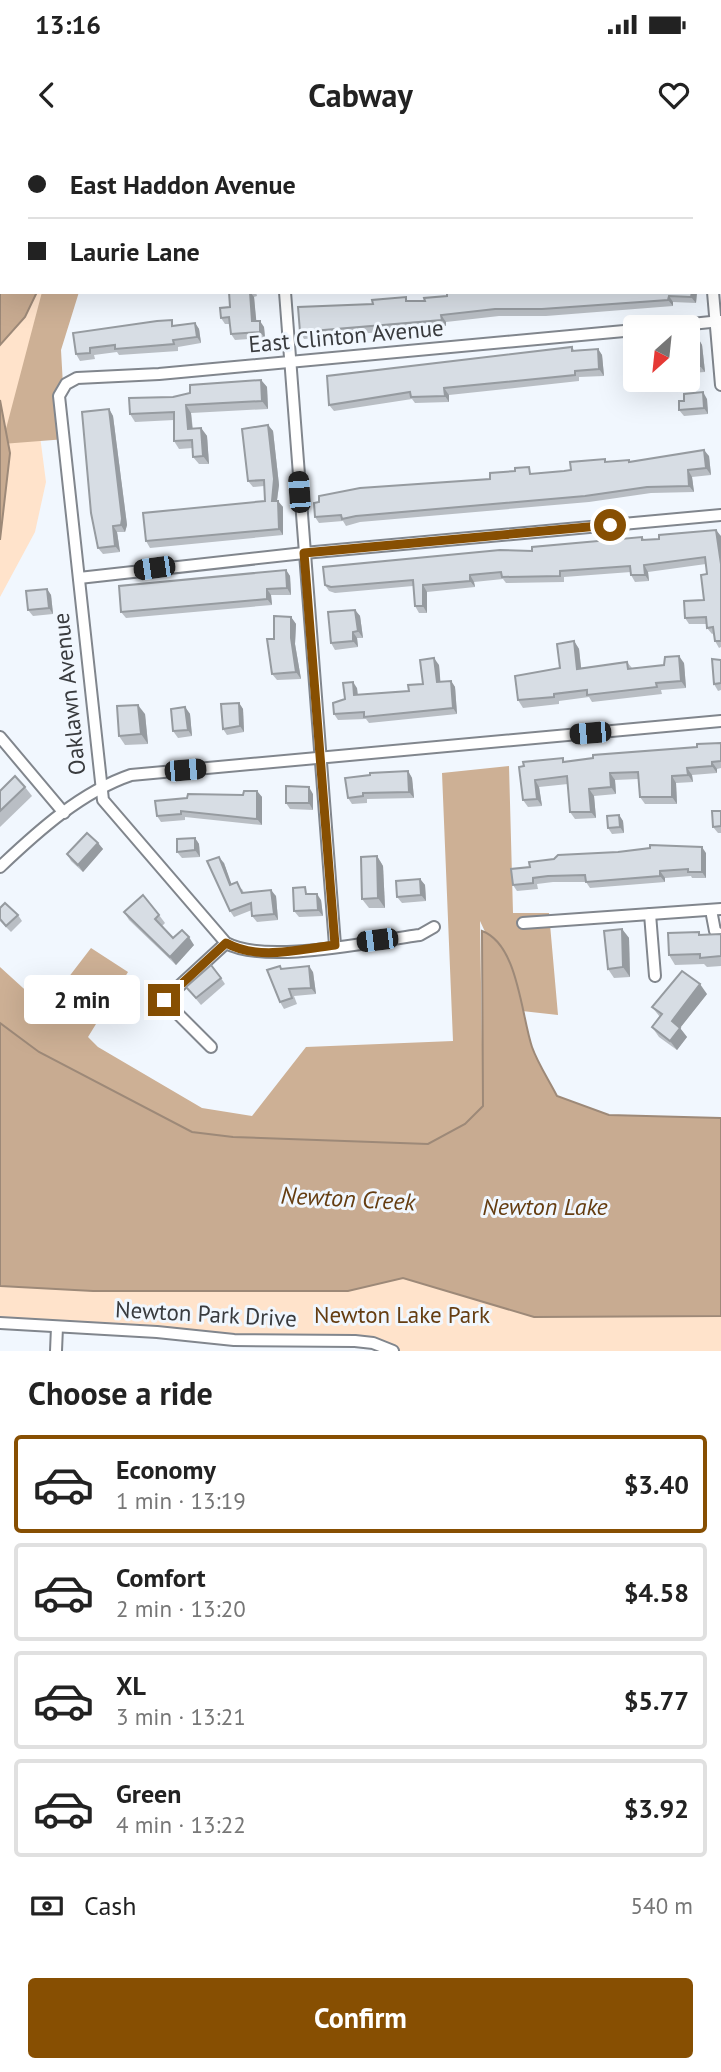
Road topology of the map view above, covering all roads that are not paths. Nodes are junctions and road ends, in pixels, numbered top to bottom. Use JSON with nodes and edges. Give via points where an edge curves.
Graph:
{"nodes":[{"id":1,"x":285,"y":294,"type":"edge"},
{"id":2,"x":713,"y":294,"type":"edge"},
{"id":3,"x":718,"y":321,"type":"edge"},
{"id":4,"x":700,"y":323,"type":"edge"},
{"id":5,"x":623,"y":331,"type":"edge"},
{"id":6,"x":290,"y":362,"type":"junction"},
{"id":7,"x":721,"y":385,"type":"edge"},
{"id":8,"x":64,"y":387,"type":"joint"},
{"id":9,"x":721,"y":515,"type":"edge"},
{"id":10,"x":304,"y":553,"type":"junction"},
{"id":11,"x":79,"y":578,"type":"junction"},
{"id":12,"x":721,"y":720,"type":"edge"},
{"id":13,"x":0,"y":737,"type":"edge"},
{"id":14,"x":321,"y":758,"type":"junction"},
{"id":15,"x":101,"y":787,"type":"junction"},
{"id":16,"x":64,"y":813,"type":"junction"},
{"id":17,"x":0,"y":867,"type":"edge"},
{"id":18,"x":716,"y":910,"type":"edge"},
{"id":19,"x":650,"y":914,"type":"junction"},
{"id":20,"x":523,"y":923,"type":"dead end"},
{"id":21,"x":434,"y":927,"type":"dead end"},
{"id":22,"x":721,"y":935,"type":"edge"},
{"id":23,"x":230,"y":945,"type":"junction"},
{"id":24,"x":335,"y":945,"type":"junction"},
{"id":25,"x":655,"y":976,"type":"dead end"},
{"id":26,"x":211,"y":1047,"type":"dead end"},
{"id":27,"x":0,"y":1324,"type":"edge"},
{"id":28,"x":57,"y":1327,"type":"junction"},
{"id":29,"x":56,"y":1351,"type":"edge"},
{"id":30,"x":393,"y":1351,"type":"edge"}],
"edges":[{"from":1,"to":6,"type":"street"},
{"from":2,"to":3,"type":"street"},
{"from":3,"to":4,"type":"street"},
{"from":3,"to":7,"type":"street"},
{"from":5,"to":6,"type":"street","name":"East Clinton Avenue"},
{"from":6,"to":8,"type":"street","name":"East Clinton Avenue","via":[[77,378]]},
{"from":6,"to":10,"type":"street"},
{"from":8,"to":11,"type":"street","name":"Oaklawn Avenue","via":[[59,409]]},
{"from":9,"to":10,"type":"street"},
{"from":10,"to":11,"type":"street"},
{"from":10,"to":14,"type":"street"},
{"from":11,"to":15,"type":"street","name":"Oaklawn Avenue"},
{"from":12,"to":14,"type":"street"},
{"from":13,"to":16,"type":"street"},
{"from":14,"to":15,"type":"street","via":[[131,775]]},
{"from":14,"to":24,"type":"street"},
{"from":15,"to":16,"type":"street"},
{"from":15,"to":23,"type":"street","name":"Oaklawn Avenue","via":[[103,800]]},
{"from":16,"to":17,"type":"street"},
{"from":18,"to":19,"type":"street"},
{"from":18,"to":22,"type":"street","via":[[714,930]]},
{"from":19,"to":20,"type":"street"},
{"from":19,"to":25,"type":"street"},
{"from":21,"to":24,"type":"street","via":[[420,935]]},
{"from":23,"to":24,"type":"street","via":[[270,953]]},
{"from":23,"to":26,"type":"street","via":[[164,1000]]},
{"from":27,"to":28,"type":"street","name":"Newton Park Drive"},
{"from":28,"to":29,"type":"street"},
{"from":28,"to":30,"type":"street","name":"Newton Park Drive","via":[[234,1340],[355,1341]]}]}
